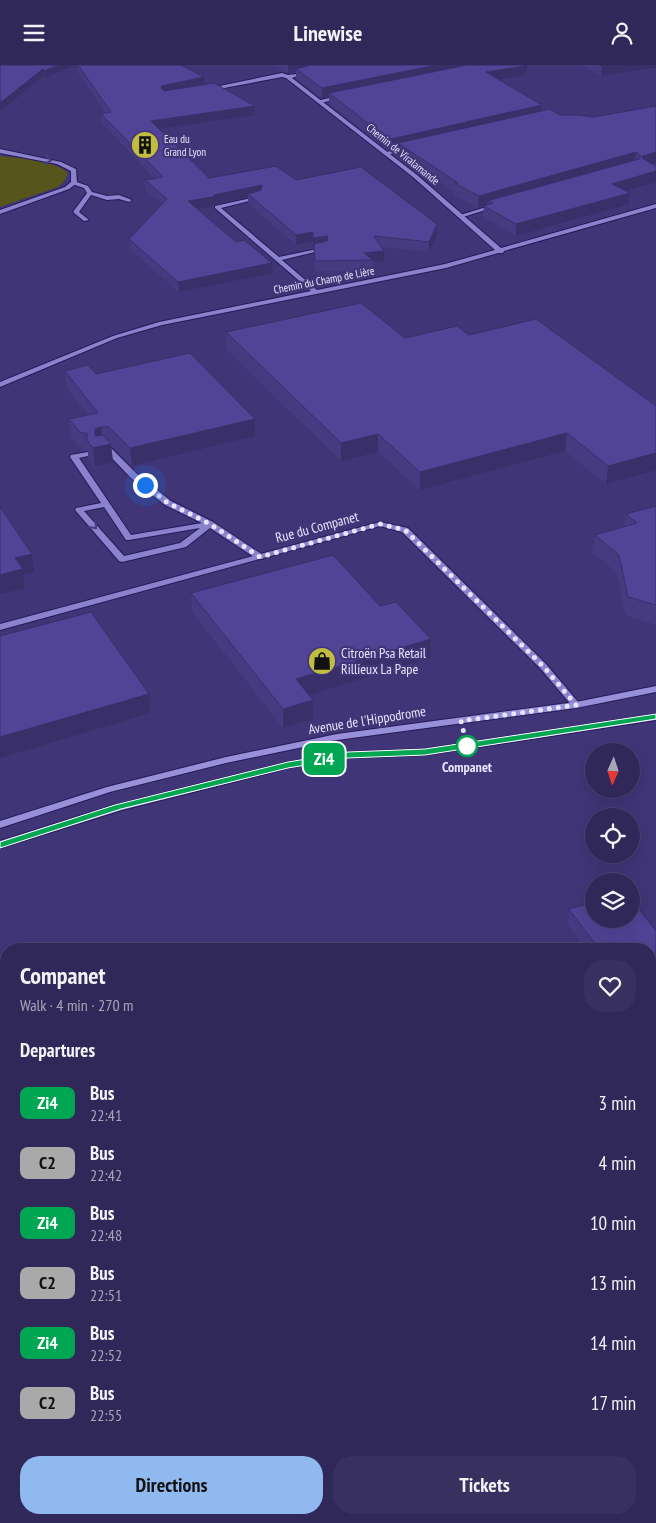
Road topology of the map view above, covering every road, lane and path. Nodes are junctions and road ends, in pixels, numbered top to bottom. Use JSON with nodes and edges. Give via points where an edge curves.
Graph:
{"nodes":[{"id":1,"x":304,"y":73,"type":"edge"},
{"id":2,"x":288,"y":77,"type":"junction"},
{"id":3,"x":204,"y":89,"type":"edge"},
{"id":4,"x":347,"y":96,"type":"edge"},
{"id":5,"x":320,"y":101,"type":"junction"},
{"id":6,"x":415,"y":147,"type":"edge"},
{"id":7,"x":0,"y":151,"type":"edge"},
{"id":8,"x":386,"y":153,"type":"junction"},
{"id":9,"x":74,"y":183,"type":"junction"},
{"id":10,"x":90,"y":193,"type":"junction"},
{"id":11,"x":259,"y":197,"type":"edge"},
{"id":12,"x":130,"y":200,"type":"dead end"},
{"id":13,"x":505,"y":204,"type":"edge"},
{"id":14,"x":656,"y":206,"type":"edge"},
{"id":15,"x":11,"y":207,"type":"junction"},
{"id":16,"x":0,"y":211,"type":"edge"},
{"id":17,"x":460,"y":216,"type":"junction"},
{"id":18,"x":0,"y":220,"type":"edge"},
{"id":19,"x":86,"y":220,"type":"dead end"},
{"id":20,"x":325,"y":249,"type":"edge"},
{"id":21,"x":500,"y":252,"type":"junction"},
{"id":22,"x":278,"y":259,"type":"junction"},
{"id":23,"x":316,"y":291,"type":"junction"},
{"id":24,"x":0,"y":385,"type":"edge"},
{"id":25,"x":101,"y":450,"type":"edge"},
{"id":26,"x":85,"y":454,"type":"edge"},
{"id":27,"x":106,"y":504,"type":"junction"},
{"id":28,"x":210,"y":524,"type":"junction"},
{"id":29,"x":260,"y":557,"type":"junction"},
{"id":30,"x":0,"y":627,"type":"edge"},
{"id":31,"x":656,"y":689,"type":"edge"},
{"id":32,"x":576,"y":705,"type":"junction"},
{"id":33,"x":656,"y":717,"type":"edge"},
{"id":34,"x":0,"y":825,"type":"edge"},
{"id":35,"x":0,"y":845,"type":"edge"}],
"edges":[{"from":1,"to":2,"type":"street"},
{"from":2,"to":3,"type":"street","via":[[282,75]]},
{"from":2,"to":5,"type":"street","name":"Chemin de Viralamande"},
{"from":4,"to":5,"type":"street"},
{"from":5,"to":8,"type":"street","name":"Chemin de Viralamande"},
{"from":6,"to":8,"type":"street"},
{"from":7,"to":9,"type":"street","one_way":true,"via":[[67,166],[74,170]]},
{"from":8,"to":17,"type":"street","name":"Chemin de Viralamande"},
{"from":9,"to":10,"type":"street","via":[[86,187]]},
{"from":9,"to":15,"type":"street"},
{"from":10,"to":12,"type":"street"},
{"from":10,"to":19,"type":"street","via":[[76,212]]},
{"from":11,"to":22,"type":"street","via":[[217,207]]},
{"from":13,"to":17,"type":"street"},
{"from":14,"to":21,"type":"street","name":"Chemin du Champ de Lière"},
{"from":15,"to":16,"type":"street"},
{"from":15,"to":18,"type":"street"},
{"from":17,"to":21,"type":"street","name":"Chemin de Viralamande"},
{"from":20,"to":22,"type":"street"},
{"from":21,"to":23,"type":"street","name":"Chemin du Champ de Lière"},
{"from":22,"to":23,"type":"street"},
{"from":23,"to":24,"type":"street","name":"Chemin du Champ de Lière","via":[[161,323],[115,337]]},
{"from":25,"to":28,"type":"street","via":[[106,448],[168,503]]},
{"from":26,"to":27,"type":"street","via":[[74,457]]},
{"from":27,"to":28,"type":"street","via":[[129,538]]},
{"from":27,"to":28,"type":"street","one_way":true,"via":[[79,510],[122,559],[184,545]]},
{"from":28,"to":29,"type":"street"},
{"from":29,"to":30,"type":"street","name":"Rue du Companet"},
{"from":29,"to":32,"type":"street","name":"Rue du Companet","via":[[380,524],[405,530],[543,666]]},
{"from":31,"to":32,"type":"main road","name":"Avenue de l'Hippodrome"},
{"from":32,"to":34,"type":"main road","name":"Avenue de l'Hippodrome","via":[[328,739],[226,760],[107,790]]},
{"from":33,"to":35,"type":"street","via":[[425,752],[348,755],[288,765],[119,807]]}]}
